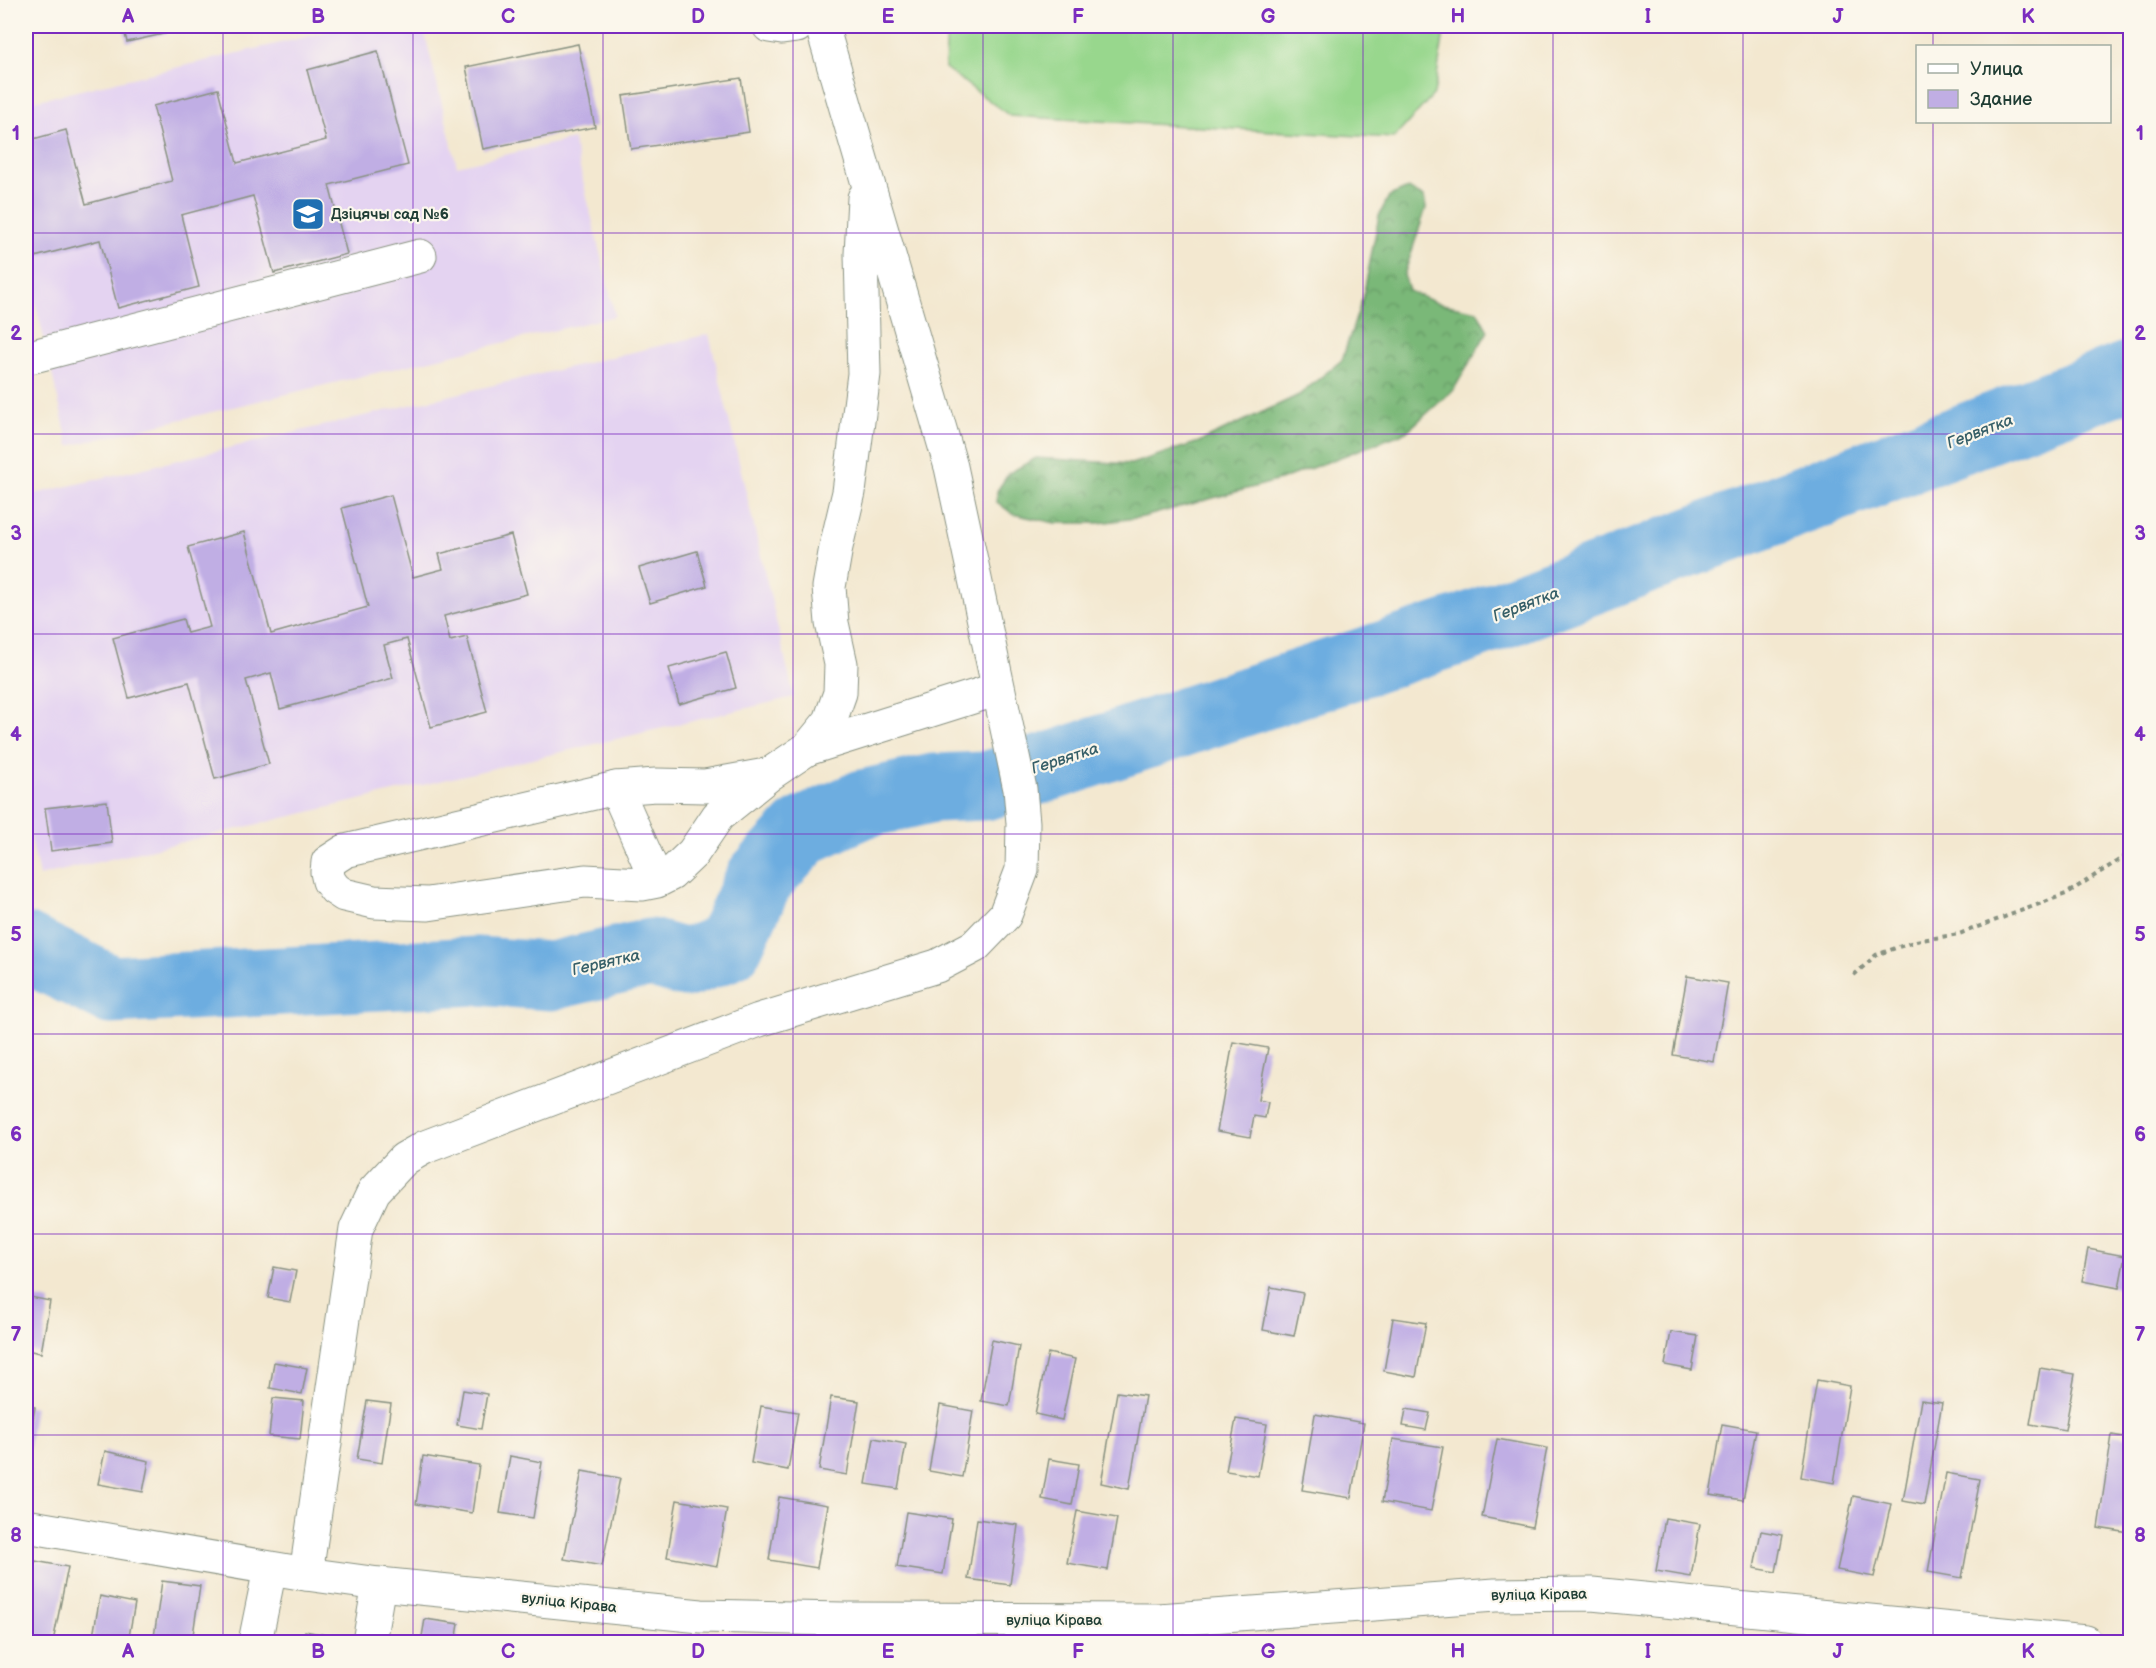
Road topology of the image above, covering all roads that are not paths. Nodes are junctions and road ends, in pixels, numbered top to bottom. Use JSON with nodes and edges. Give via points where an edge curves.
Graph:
{"nodes":[{"id":1,"x":769,"y":26,"type":"edge"},
{"id":2,"x":797,"y":26,"type":"edge"},
{"id":3,"x":822,"y":26,"type":"edge"},
{"id":4,"x":866,"y":176,"type":"junction"},
{"id":5,"x":420,"y":256,"type":"dead end"},
{"id":6,"x":26,"y":358,"type":"edge"},
{"id":7,"x":998,"y":689,"type":"junction"},
{"id":8,"x":807,"y":749,"type":"junction"},
{"id":9,"x":770,"y":774,"type":"junction"},
{"id":10,"x":616,"y":789,"type":"junction"},
{"id":11,"x":657,"y":881,"type":"junction"},
{"id":12,"x":26,"y":1526,"type":"edge"},
{"id":13,"x":270,"y":1569,"type":"junction"},
{"id":14,"x":306,"y":1574,"type":"junction"},
{"id":15,"x":379,"y":1584,"type":"junction"},
{"id":16,"x":255,"y":1642,"type":"edge"},
{"id":17,"x":369,"y":1642,"type":"edge"},
{"id":18,"x":2086,"y":1642,"type":"edge"}],
"edges":[{"from":1,"to":2,"type":"street"},
{"from":3,"to":4,"type":"street"},
{"from":4,"to":7,"type":"street","via":[[951,467]]},
{"from":4,"to":8,"type":"street","via":[[861,254],[864,374],[849,492],[829,587],[841,664],[840,693],[830,721]]},
{"from":5,"to":6,"type":"street"},
{"from":7,"to":8,"type":"street"},
{"from":7,"to":14,"type":"street","via":[[1020,789],[1022,870],[1005,915],[975,946],[937,966],[759,1020],[425,1147],[404,1160],[374,1191],[356,1229]]},
{"from":8,"to":9,"type":"street"},
{"from":9,"to":10,"type":"street","via":[[705,786]]},
{"from":9,"to":11,"type":"street","via":[[718,816],[693,853]]},
{"from":10,"to":11,"type":"street"},
{"from":10,"to":11,"type":"street","via":[[345,851],[328,862],[329,881],[344,895],[374,902],[428,904],[585,881]]},
{"from":12,"to":13,"type":"street","name":"вуліца Кірава"},
{"from":13,"to":14,"type":"street","name":"вуліца Кірава"},
{"from":13,"to":16,"type":"street"},
{"from":14,"to":15,"type":"street","name":"вуліца Кірава"},
{"from":15,"to":17,"type":"street"},
{"from":15,"to":18,"type":"street","name":"вуліца Кірава","via":[[701,1616],[843,1619],[1159,1620],[1495,1595],[1592,1594]]}]}
